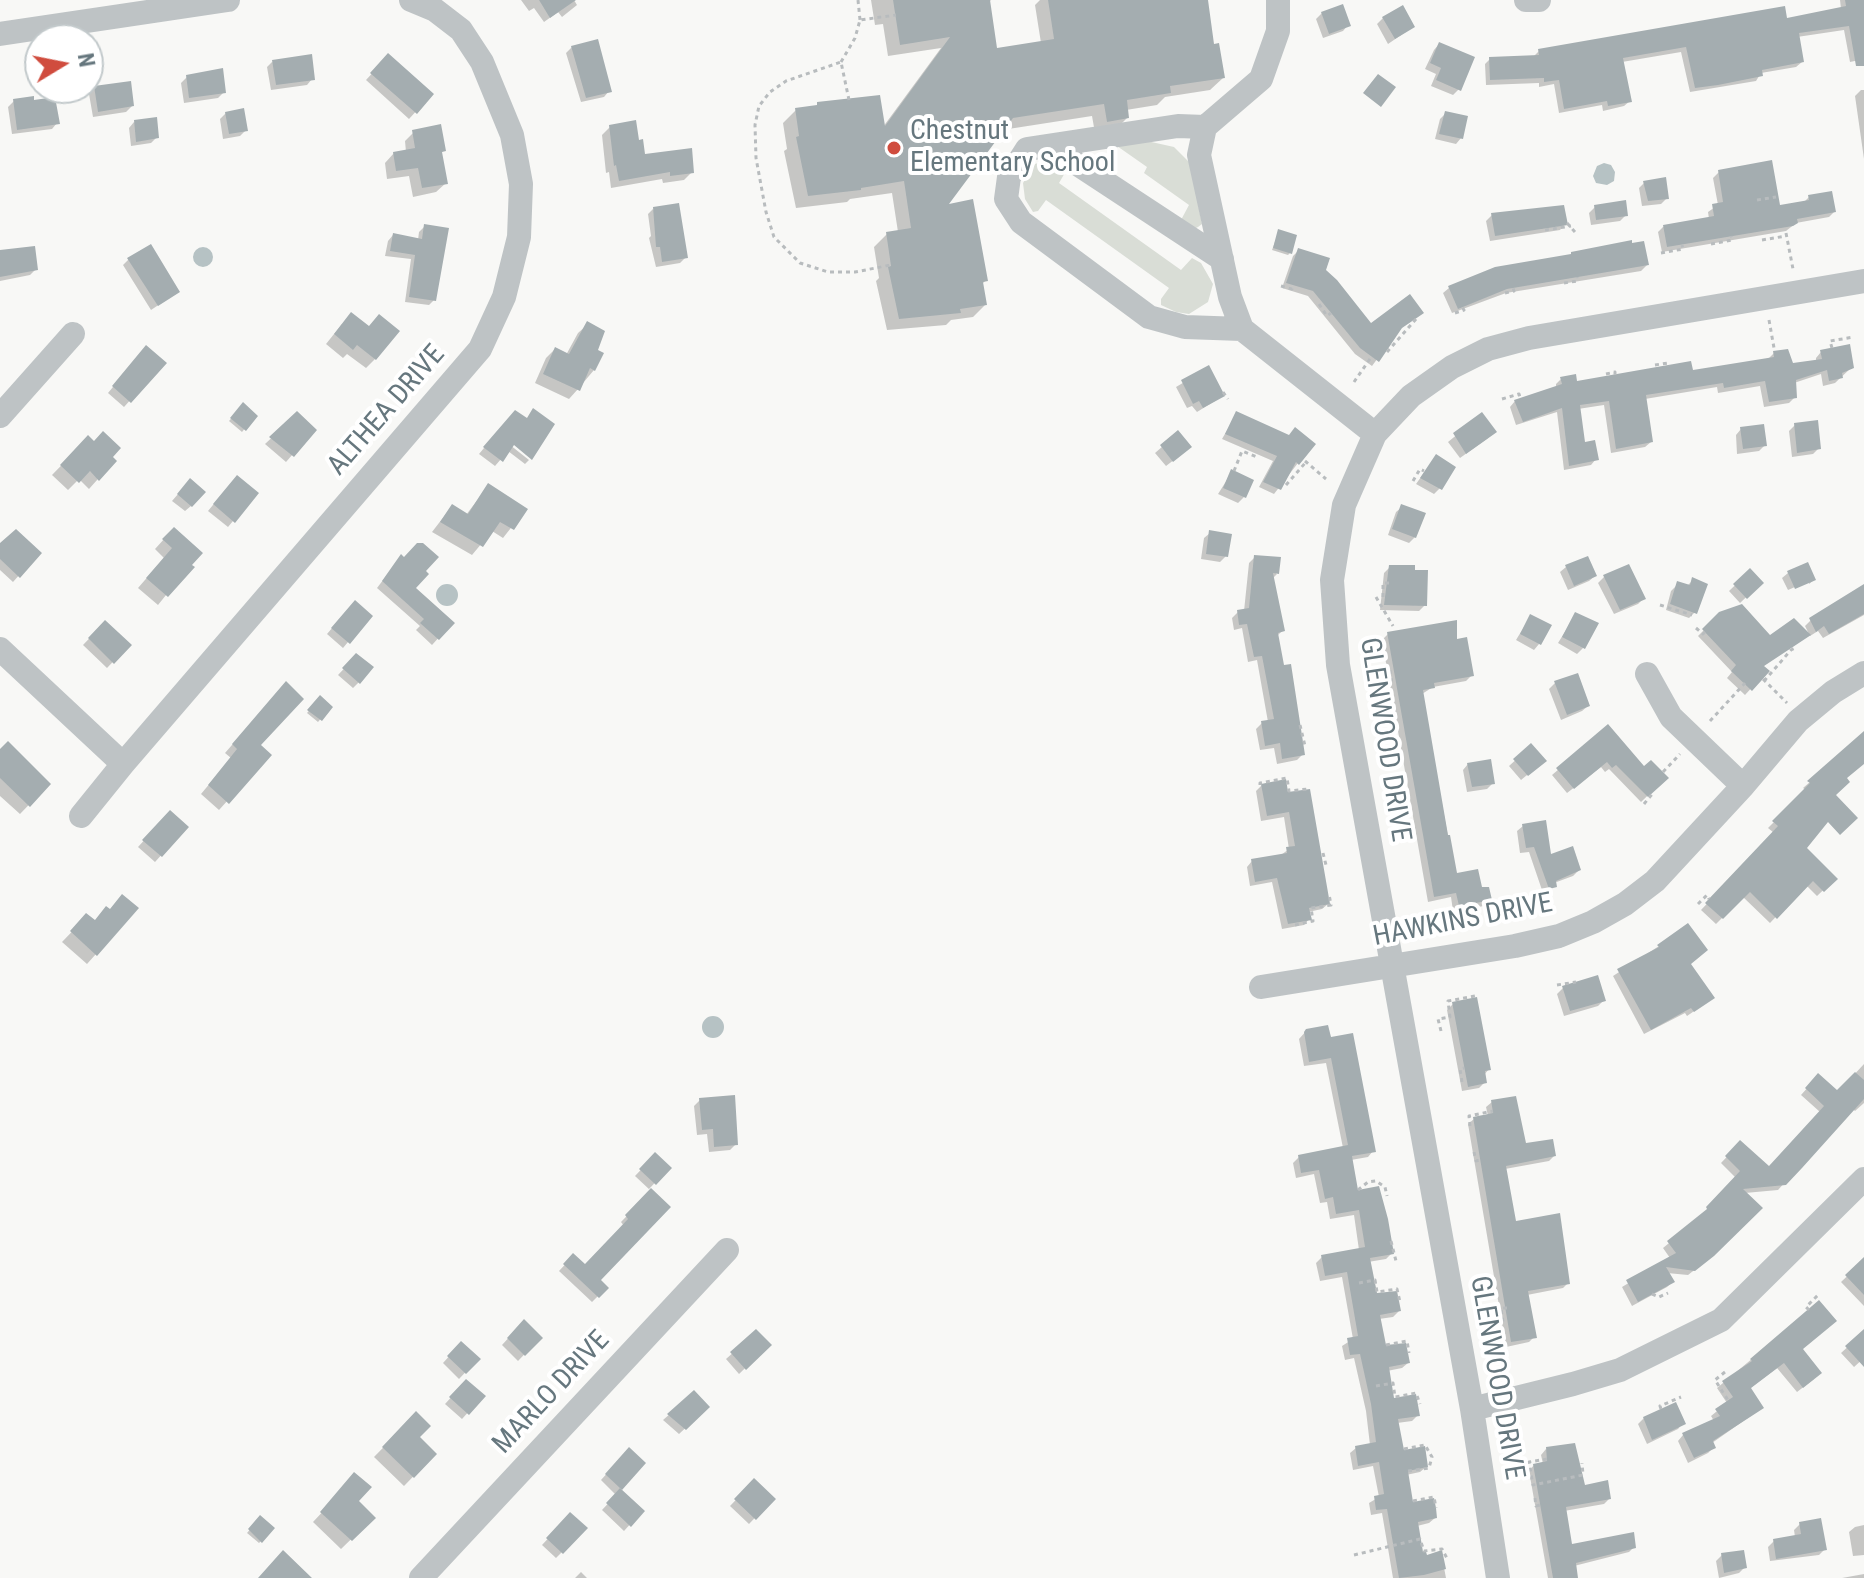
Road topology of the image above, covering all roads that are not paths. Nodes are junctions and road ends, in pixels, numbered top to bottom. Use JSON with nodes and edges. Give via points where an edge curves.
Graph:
{"nodes":[{"id":1,"x":228,"y":0,"type":"edge"},
{"id":2,"x":411,"y":0,"type":"edge"},
{"id":3,"x":1278,"y":0,"type":"edge"},
{"id":4,"x":1526,"y":0,"type":"edge"},
{"id":5,"x":1539,"y":0,"type":"edge"},
{"id":6,"x":0,"y":34,"type":"edge"},
{"id":7,"x":1205,"y":127,"type":"junction"},
{"id":8,"x":1050,"y":146,"type":"junction"},
{"id":9,"x":1222,"y":259,"type":"junction"},
{"id":10,"x":1864,"y":281,"type":"edge"},
{"id":11,"x":1242,"y":329,"type":"junction"},
{"id":12,"x":73,"y":334,"type":"dead end"},
{"id":13,"x":0,"y":416,"type":"edge"},
{"id":14,"x":1375,"y":434,"type":"junction"},
{"id":15,"x":0,"y":649,"type":"edge"},
{"id":16,"x":1864,"y":673,"type":"edge"},
{"id":17,"x":1647,"y":674,"type":"dead end"},
{"id":18,"x":123,"y":764,"type":"junction"},
{"id":19,"x":1743,"y":786,"type":"junction"},
{"id":20,"x":81,"y":816,"type":"dead end"},
{"id":21,"x":1391,"y":966,"type":"junction"},
{"id":22,"x":1261,"y":987,"type":"dead end"},
{"id":23,"x":1863,"y":1183,"type":"edge"},
{"id":24,"x":727,"y":1250,"type":"dead end"},
{"id":25,"x":1472,"y":1409,"type":"junction"},
{"id":26,"x":421,"y":1578,"type":"edge"},
{"id":27,"x":1498,"y":1578,"type":"edge"}],
"edges":[{"from":1,"to":6,"type":"street"},
{"from":2,"to":18,"type":"street","name":"ALTHEA DRIVE","via":[[461,30],[482,62],[512,135],[521,184],[519,237],[504,297],[480,349]]},
{"from":3,"to":7,"type":"street","via":[[1278,31],[1261,79]]},
{"from":4,"to":5,"type":"street"},
{"from":7,"to":8,"type":"street","via":[[1178,126]]},
{"from":7,"to":9,"type":"street","via":[[1199,155]]},
{"from":8,"to":9,"type":"street"},
{"from":8,"to":11,"type":"street","via":[[1027,149],[1009,177],[1006,199],[1021,222],[1149,317],[1185,327]]},
{"from":9,"to":11,"type":"street"},
{"from":10,"to":14,"type":"street","name":"GLENWOOD DRIVE","via":[[1488,349],[1411,396]]},
{"from":11,"to":14,"type":"street"},
{"from":12,"to":13,"type":"street"},
{"from":14,"to":21,"type":"street","name":"GLENWOOD DRIVE","via":[[1344,505],[1332,580],[1338,665]]},
{"from":15,"to":18,"type":"street"},
{"from":16,"to":19,"type":"street","name":"HAWKINS DRIVE","via":[[1798,721]]},
{"from":17,"to":19,"type":"street","via":[[1671,717]]},
{"from":18,"to":20,"type":"street","name":"ALTHEA DRIVE"},
{"from":19,"to":21,"type":"street","name":"HAWKINS DRIVE","via":[[1655,881],[1593,922],[1515,946]]},
{"from":21,"to":22,"type":"street","name":"HAWKINS DRIVE"},
{"from":21,"to":25,"type":"street","name":"GLENWOOD DRIVE"},
{"from":23,"to":25,"type":"street","via":[[1721,1320],[1620,1370]]},
{"from":24,"to":26,"type":"street","name":"MARLO DRIVE"},
{"from":25,"to":27,"type":"street","name":"GLENWOOD DRIVE"}]}
